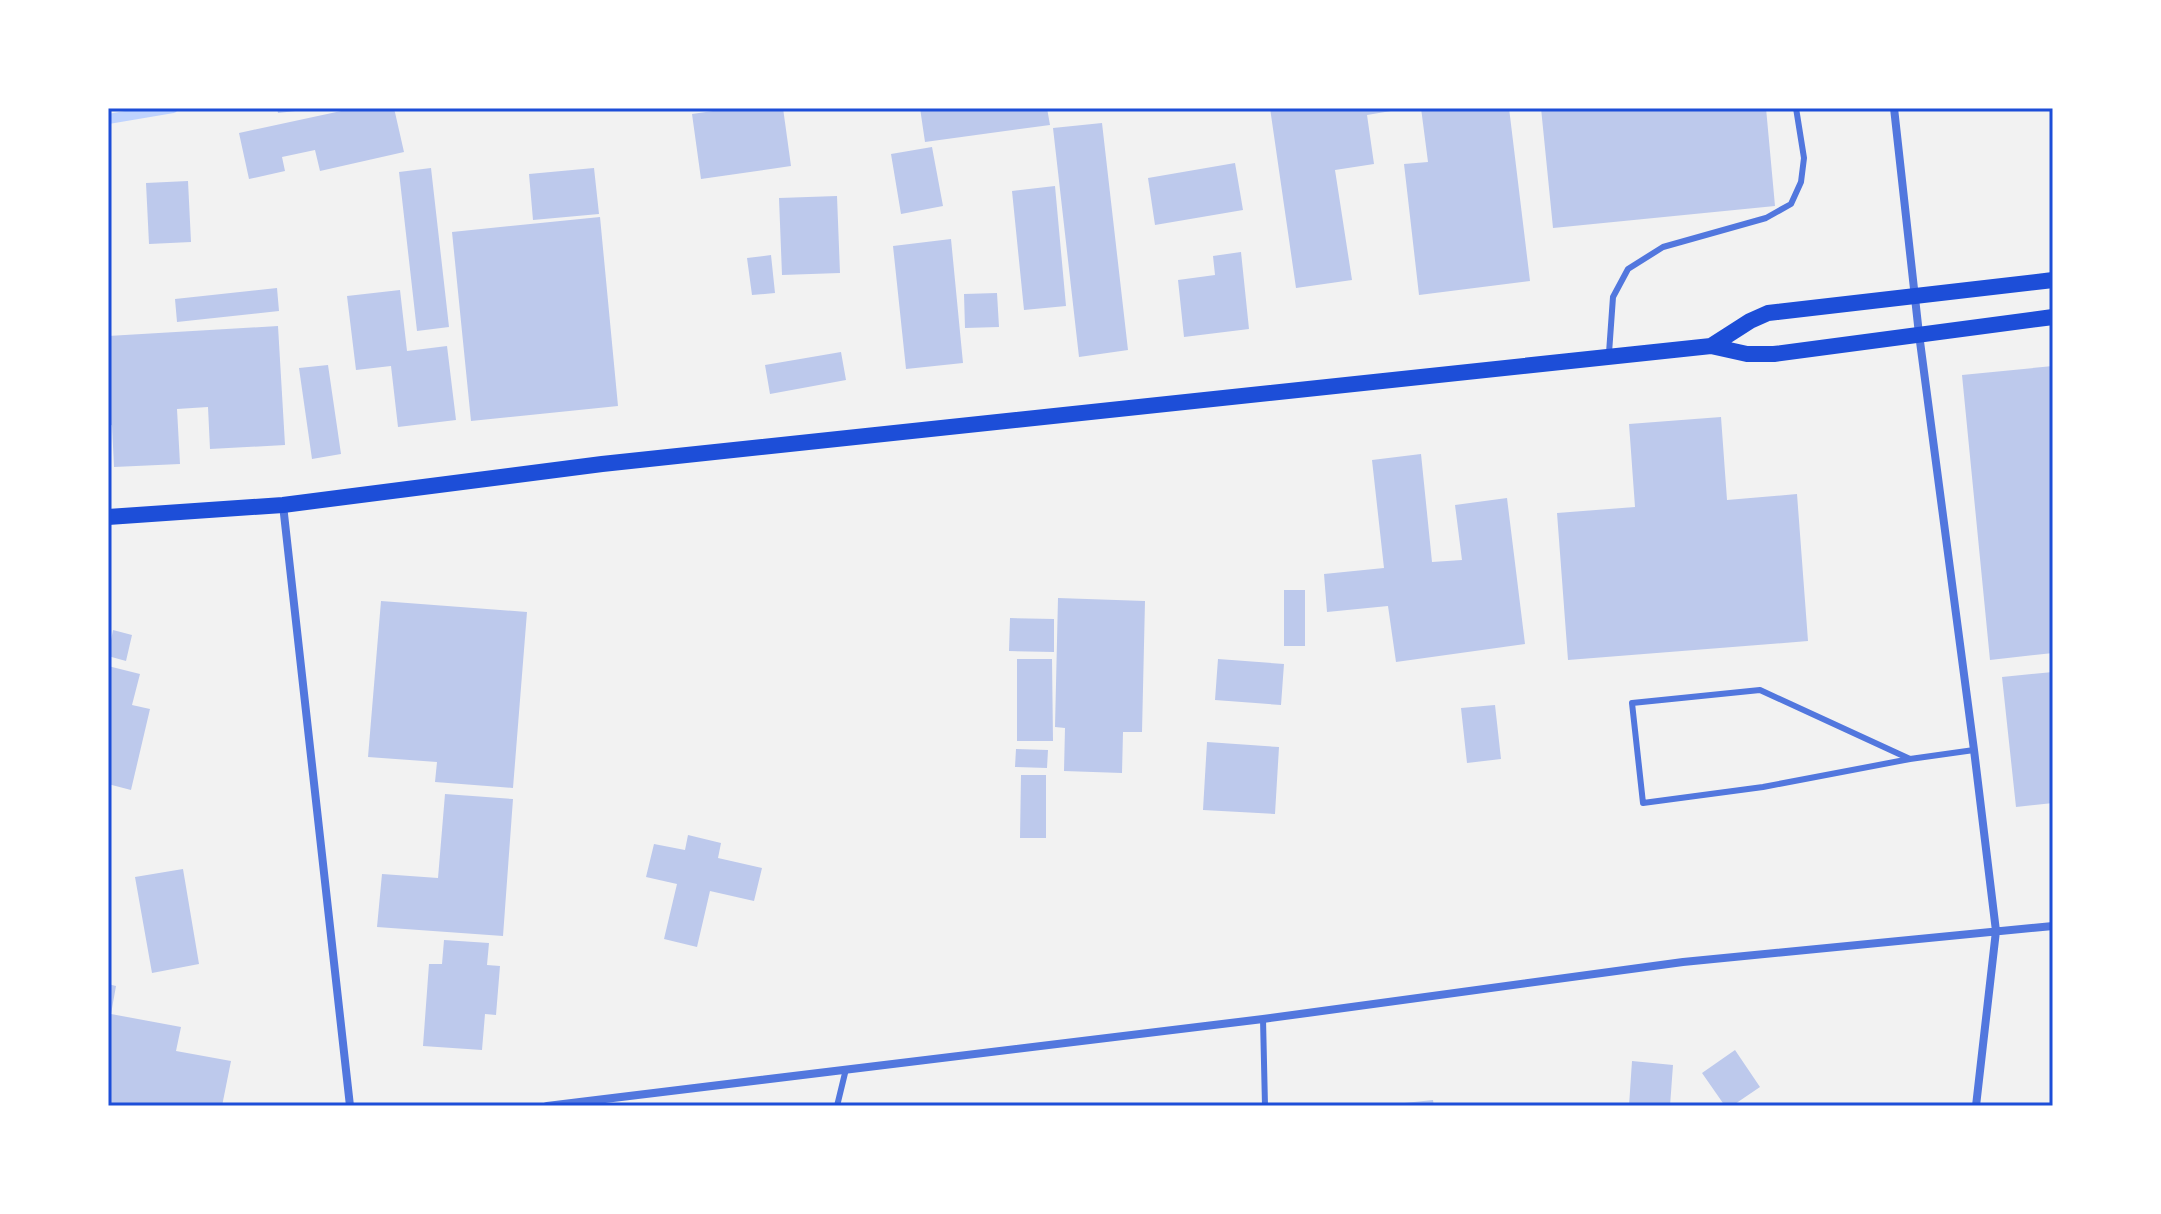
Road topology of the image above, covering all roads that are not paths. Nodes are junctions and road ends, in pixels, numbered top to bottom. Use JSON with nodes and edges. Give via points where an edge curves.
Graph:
{"nodes":[{"id":1,"x":1796,"y":108,"type":"edge"},
{"id":2,"x":1894,"y":108,"type":"edge"},
{"id":3,"x":2053,"y":280,"type":"edge"},
{"id":4,"x":1916,"y":295,"type":"junction"},
{"id":5,"x":2053,"y":317,"type":"edge"},
{"id":6,"x":1919,"y":334,"type":"junction"},
{"id":7,"x":1711,"y":346,"type":"junction"},
{"id":8,"x":1608,"y":357,"type":"junction"},
{"id":9,"x":283,"y":505,"type":"junction"},
{"id":10,"x":108,"y":517,"type":"edge"},
{"id":11,"x":1974,"y":750,"type":"junction"},
{"id":12,"x":1910,"y":759,"type":"junction"},
{"id":13,"x":2053,"y":926,"type":"edge"},
{"id":14,"x":1996,"y":931,"type":"junction"},
{"id":15,"x":1263,"y":1019,"type":"junction"},
{"id":16,"x":846,"y":1069,"type":"junction"},
{"id":17,"x":350,"y":1106,"type":"edge"},
{"id":18,"x":547,"y":1106,"type":"edge"},
{"id":19,"x":837,"y":1106,"type":"edge"},
{"id":20,"x":1265,"y":1106,"type":"edge"},
{"id":21,"x":1976,"y":1106,"type":"edge"}],
"edges":[{"from":1,"to":8,"type":"lane","via":[[1804,158],[1791,204],[1766,218],[1663,247],[1628,269],[1613,297]]},
{"from":2,"to":4,"type":"street"},
{"from":3,"to":4,"type":"main road"},
{"from":4,"to":6,"type":"street"},
{"from":4,"to":7,"type":"main road","via":[[1768,313]]},
{"from":5,"to":6,"type":"main road"},
{"from":6,"to":7,"type":"main road","via":[[1774,354]]},
{"from":6,"to":11,"type":"street"},
{"from":7,"to":8,"type":"main road"},
{"from":8,"to":9,"type":"main road","via":[[602,464]]},
{"from":9,"to":10,"type":"main road"},
{"from":9,"to":17,"type":"street"},
{"from":11,"to":12,"type":"lane"},
{"from":11,"to":14,"type":"street"},
{"from":12,"to":12,"type":"lane","via":[[1643,803],[1632,703],[1760,690]]},
{"from":13,"to":14,"type":"street"},
{"from":14,"to":15,"type":"street","via":[[1683,962]]},
{"from":14,"to":21,"type":"street"},
{"from":15,"to":16,"type":"street"},
{"from":15,"to":20,"type":"lane"},
{"from":16,"to":18,"type":"street"},
{"from":16,"to":19,"type":"lane"}]}
